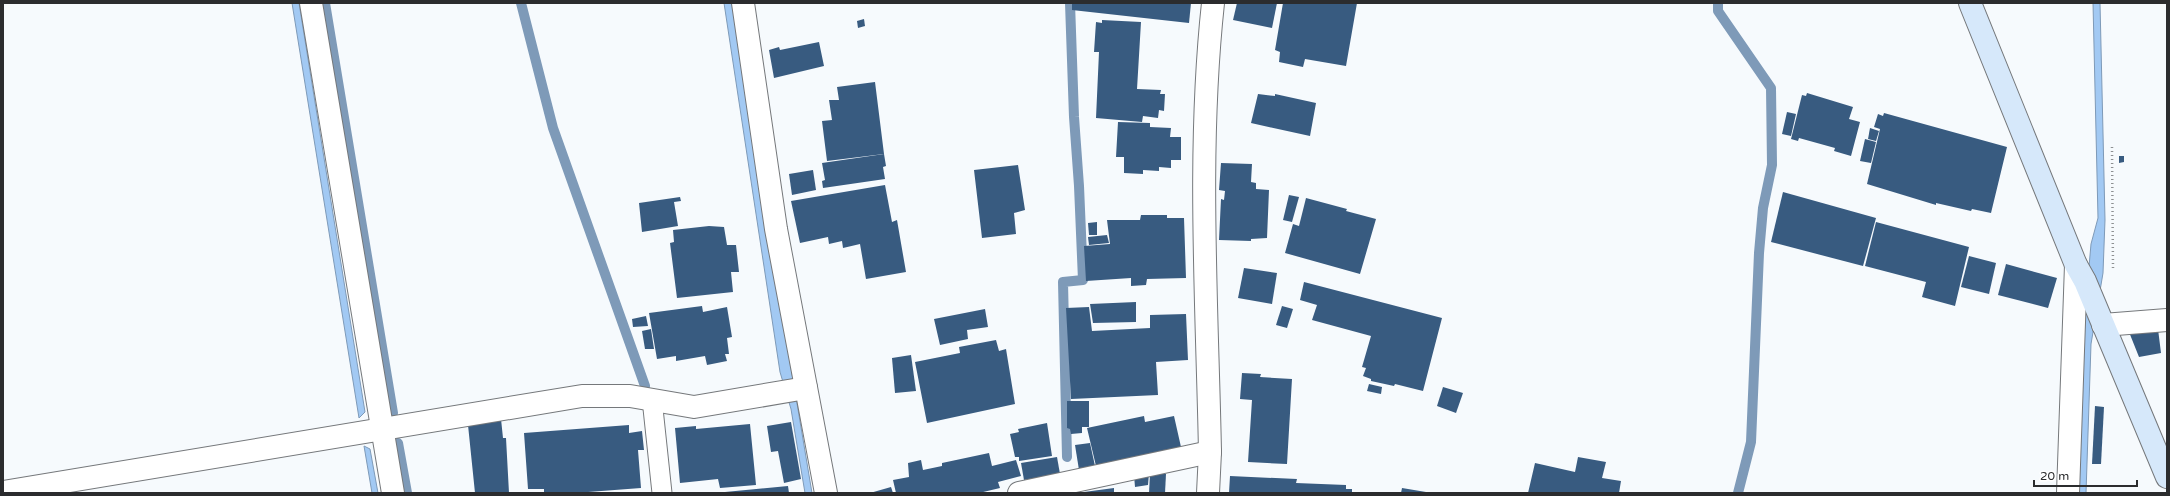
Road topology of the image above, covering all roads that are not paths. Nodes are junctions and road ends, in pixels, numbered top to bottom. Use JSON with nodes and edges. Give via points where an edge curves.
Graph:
{"nodes":[{"id":1,"x":311,"y":3,"type":"edge"},
{"id":2,"x":743,"y":3,"type":"edge"},
{"id":3,"x":1213,"y":3,"type":"edge"},
{"id":4,"x":1970,"y":3,"type":"edge"},
{"id":5,"x":2081,"y":273,"type":"junction"},
{"id":6,"x":2167,"y":320,"type":"edge"},
{"id":7,"x":2102,"y":321,"type":"junction"},
{"id":8,"x":806,"y":388,"type":"junction"},
{"id":9,"x":652,"y":399,"type":"junction"},
{"id":10,"x":382,"y":428,"type":"junction"},
{"id":11,"x":1210,"y":452,"type":"junction"},
{"id":12,"x":2167,"y":477,"type":"edge"},
{"id":13,"x":3,"y":492,"type":"edge"},
{"id":14,"x":393,"y":493,"type":"edge"},
{"id":15,"x":662,"y":493,"type":"edge"},
{"id":16,"x":826,"y":493,"type":"edge"},
{"id":17,"x":1019,"y":493,"type":"edge"},
{"id":18,"x":1208,"y":493,"type":"edge"},
{"id":19,"x":2068,"y":493,"type":"edge"}],
"edges":[{"from":1,"to":10,"type":"street"},
{"from":2,"to":8,"type":"street","via":[[776,229]]},
{"from":3,"to":11,"type":"street","via":[[1209,39],[1205,186]]},
{"from":4,"to":5,"type":"street"},
{"from":5,"to":7,"type":"street"},
{"from":5,"to":19,"type":"street"},
{"from":6,"to":7,"type":"street"},
{"from":7,"to":12,"type":"street"},
{"from":8,"to":9,"type":"street","via":[[694,407]]},
{"from":8,"to":16,"type":"street"},
{"from":9,"to":10,"type":"street","via":[[630,396],[582,396]]},
{"from":9,"to":15,"type":"lane"},
{"from":10,"to":13,"type":"street"},
{"from":10,"to":14,"type":"street"},
{"from":11,"to":17,"type":"street"},
{"from":11,"to":18,"type":"street"}]}
